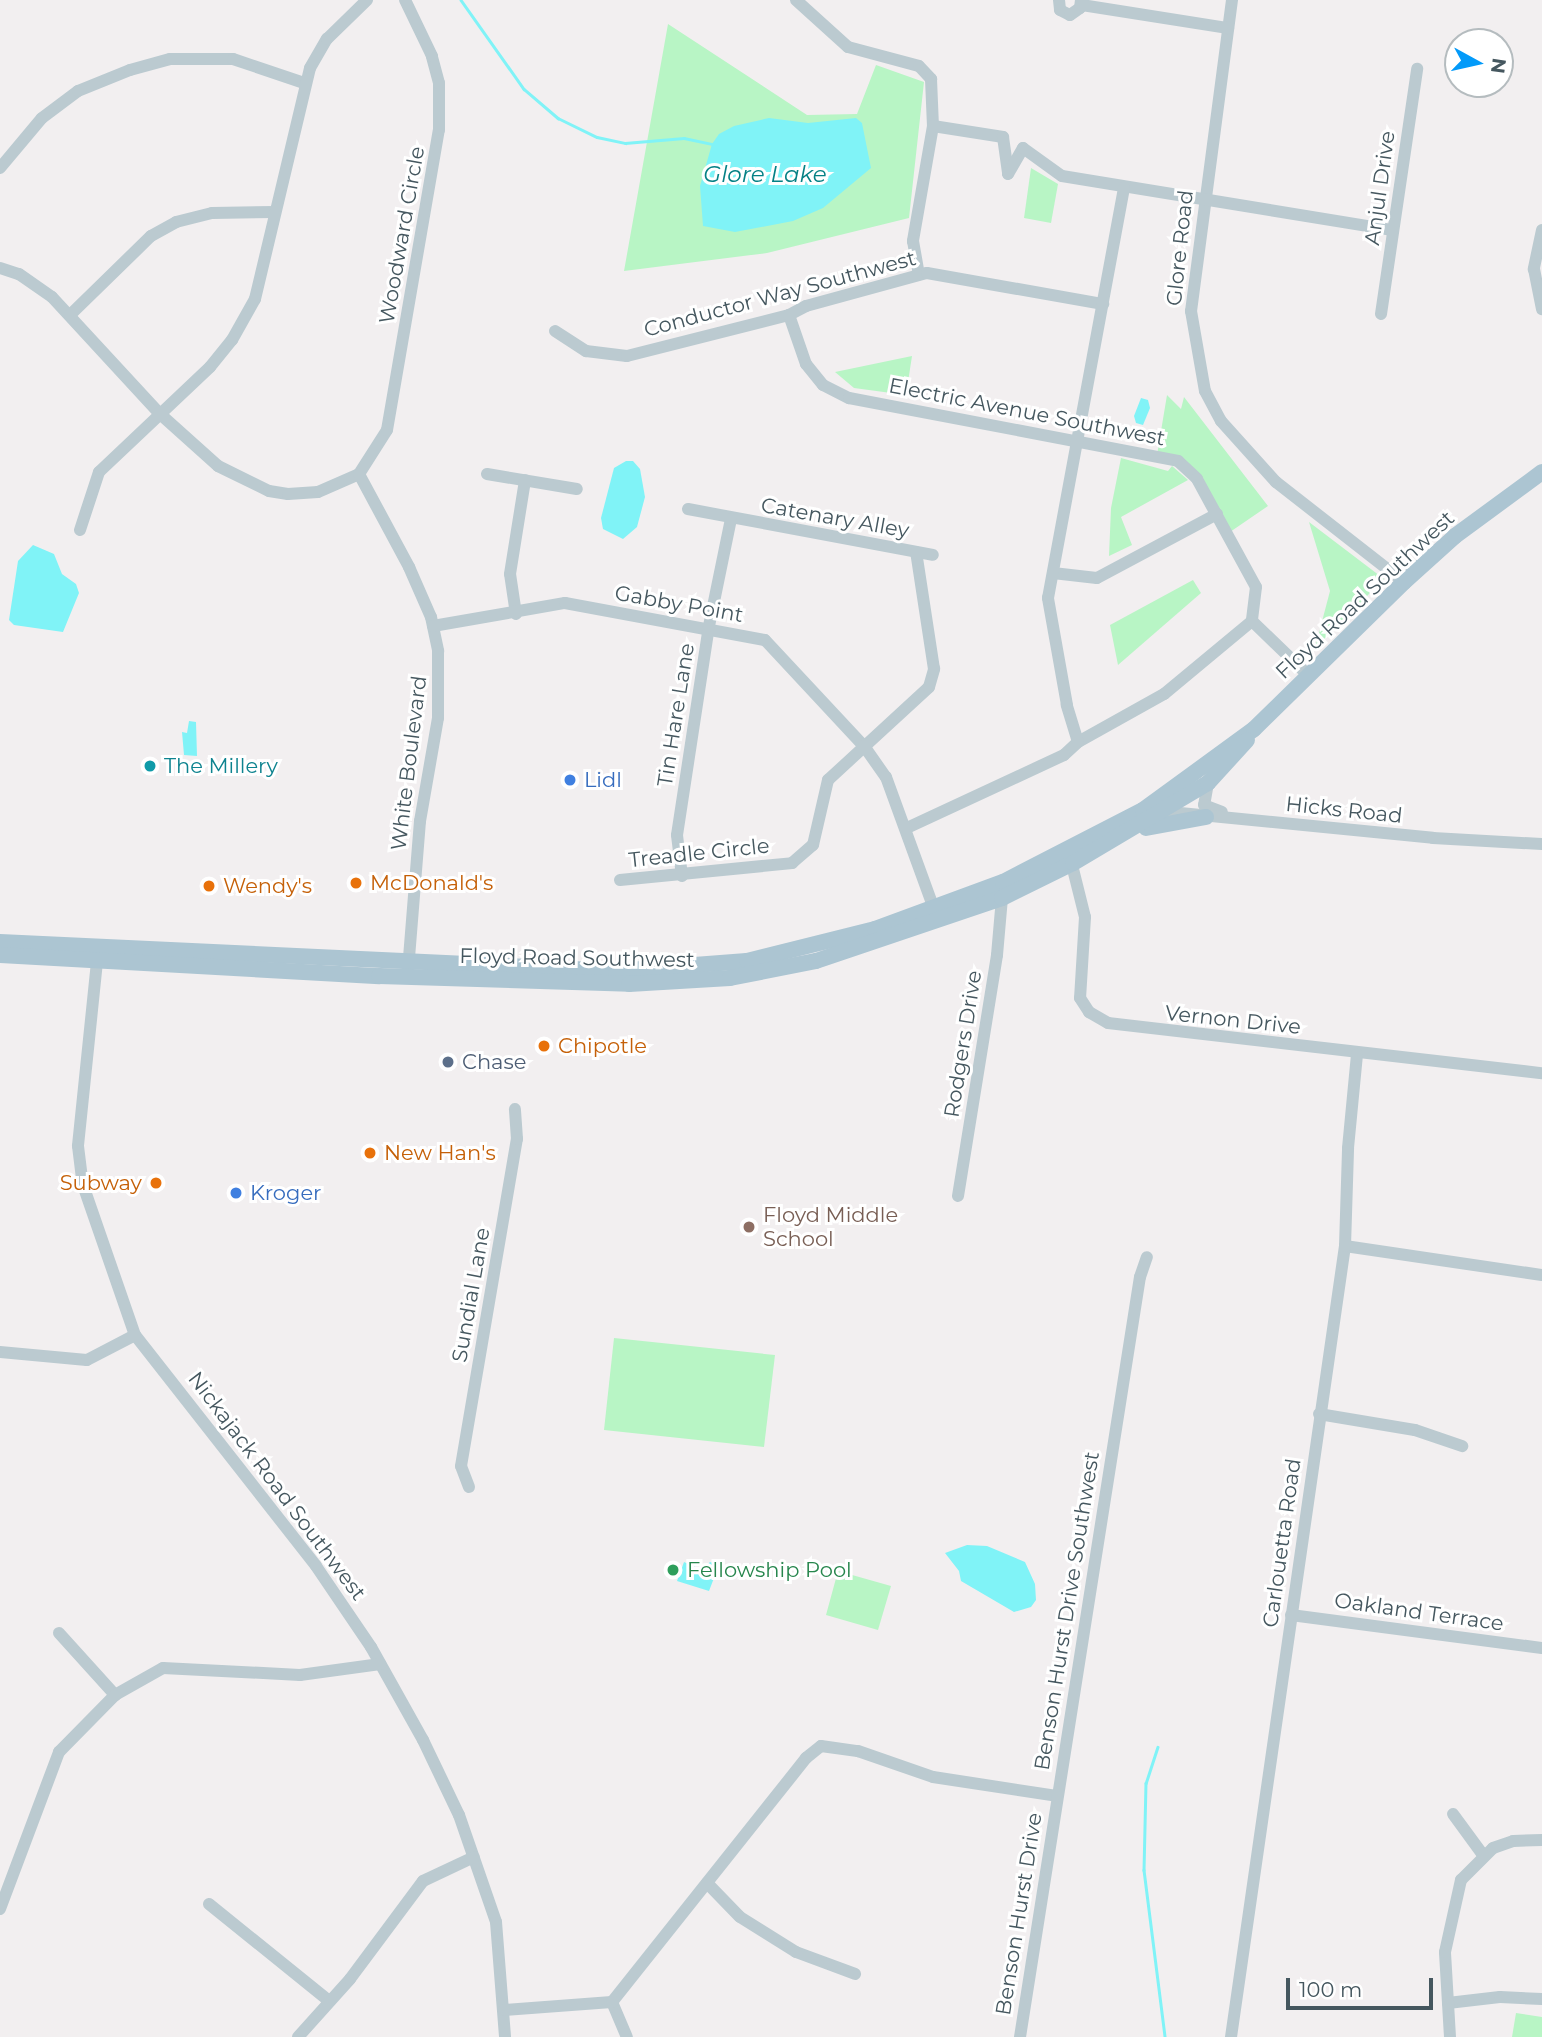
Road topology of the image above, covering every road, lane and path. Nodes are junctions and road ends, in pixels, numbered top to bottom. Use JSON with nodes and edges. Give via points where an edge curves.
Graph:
{"nodes":[{"id":1,"x":366,"y":0,"type":"edge"},
{"id":2,"x":405,"y":0,"type":"edge"},
{"id":3,"x":796,"y":0,"type":"edge"},
{"id":4,"x":1059,"y":0,"type":"edge"},
{"id":5,"x":1233,"y":0,"type":"edge"},
{"id":6,"x":1081,"y":2,"type":"edge"},
{"id":7,"x":1228,"y":29,"type":"junction"},
{"id":8,"x":1417,"y":69,"type":"dead end"},
{"id":9,"x":304,"y":83,"type":"junction"},
{"id":10,"x":933,"y":126,"type":"junction"},
{"id":11,"x":0,"y":167,"type":"edge"},
{"id":12,"x":1124,"y":188,"type":"junction"},
{"id":13,"x":1205,"y":198,"type":"junction"},
{"id":14,"x":275,"y":212,"type":"junction"},
{"id":15,"x":1393,"y":230,"type":"junction"},
{"id":16,"x":1542,"y":230,"type":"edge"},
{"id":17,"x":0,"y":268,"type":"edge"},
{"id":18,"x":919,"y":274,"type":"junction"},
{"id":19,"x":1103,"y":304,"type":"junction"},
{"id":20,"x":1542,"y":309,"type":"edge"},
{"id":21,"x":1381,"y":314,"type":"dead end"},
{"id":22,"x":70,"y":315,"type":"junction"},
{"id":23,"x":789,"y":315,"type":"junction"},
{"id":24,"x":555,"y":331,"type":"dead end"},
{"id":25,"x":159,"y":413,"type":"junction"},
{"id":26,"x":1079,"y":442,"type":"junction"},
{"id":27,"x":1542,"y":472,"type":"edge"},
{"id":28,"x":359,"y":474,"type":"junction"},
{"id":29,"x":487,"y":474,"type":"dead end"},
{"id":30,"x":526,"y":480,"type":"junction"},
{"id":31,"x":577,"y":489,"type":"dead end"},
{"id":32,"x":688,"y":509,"type":"dead end"},
{"id":33,"x":1217,"y":514,"type":"junction"},
{"id":34,"x":731,"y":519,"type":"junction"},
{"id":35,"x":79,"y":530,"type":"dead end"},
{"id":36,"x":916,"y":552,"type":"junction"},
{"id":37,"x":933,"y":555,"type":"dead end"},
{"id":38,"x":1053,"y":573,"type":"junction"},
{"id":39,"x":1404,"y":582,"type":"junction"},
{"id":40,"x":516,"y":614,"type":"junction"},
{"id":41,"x":1252,"y":621,"type":"junction"},
{"id":42,"x":433,"y":626,"type":"junction"},
{"id":43,"x":709,"y":626,"type":"junction"},
{"id":44,"x":1309,"y":676,"type":"junction"},
{"id":45,"x":1254,"y":729,"type":"junction"},
{"id":46,"x":1078,"y":742,"type":"junction"},
{"id":47,"x":864,"y":746,"type":"junction"},
{"id":48,"x":1208,"y":783,"type":"junction"},
{"id":49,"x":1143,"y":810,"type":"junction"},
{"id":50,"x":1163,"y":811,"type":"junction"},
{"id":51,"x":1206,"y":817,"type":"junction"},
{"id":52,"x":1245,"y":819,"type":"junction"},
{"id":53,"x":906,"y":828,"type":"junction"},
{"id":54,"x":1111,"y":842,"type":"junction"},
{"id":55,"x":1542,"y":844,"type":"edge"},
{"id":56,"x":1071,"y":857,"type":"junction"},
{"id":57,"x":682,"y":876,"type":"junction"},
{"id":58,"x":620,"y":880,"type":"dead end"},
{"id":59,"x":1002,"y":898,"type":"junction"},
{"id":60,"x":933,"y":909,"type":"junction"},
{"id":61,"x":0,"y":942,"type":"edge"},
{"id":62,"x":98,"y":954,"type":"junction"},
{"id":63,"x":0,"y":955,"type":"edge"},
{"id":64,"x":408,"y":970,"type":"junction"},
{"id":65,"x":1357,"y":1054,"type":"junction"},
{"id":66,"x":1542,"y":1073,"type":"edge"},
{"id":67,"x":515,"y":1109,"type":"dead end"},
{"id":68,"x":958,"y":1196,"type":"dead end"},
{"id":69,"x":1345,"y":1246,"type":"junction"},
{"id":70,"x":1147,"y":1258,"type":"dead end"},
{"id":71,"x":1542,"y":1275,"type":"edge"},
{"id":72,"x":135,"y":1335,"type":"junction"},
{"id":73,"x":0,"y":1352,"type":"edge"},
{"id":74,"x":1319,"y":1414,"type":"junction"},
{"id":75,"x":1462,"y":1446,"type":"dead end"},
{"id":76,"x":469,"y":1487,"type":"dead end"},
{"id":77,"x":1291,"y":1615,"type":"junction"},
{"id":78,"x":59,"y":1633,"type":"dead end"},
{"id":79,"x":1542,"y":1648,"type":"edge"},
{"id":80,"x":380,"y":1664,"type":"junction"},
{"id":81,"x":115,"y":1695,"type":"junction"},
{"id":82,"x":1057,"y":1796,"type":"junction"},
{"id":83,"x":1453,"y":1814,"type":"dead end"},
{"id":84,"x":1542,"y":1840,"type":"edge"},
{"id":85,"x":1483,"y":1855,"type":"junction"},
{"id":86,"x":474,"y":1857,"type":"junction"},
{"id":87,"x":707,"y":1883,"type":"junction"},
{"id":88,"x":209,"y":1903,"type":"dead end"},
{"id":89,"x":0,"y":1909,"type":"edge"},
{"id":90,"x":855,"y":1975,"type":"dead end"},
{"id":91,"x":1542,"y":1999,"type":"edge"},
{"id":92,"x":329,"y":2001,"type":"junction"},
{"id":93,"x":612,"y":2002,"type":"junction"},
{"id":94,"x":1448,"y":2003,"type":"junction"},
{"id":95,"x":504,"y":2010,"type":"junction"},
{"id":96,"x":298,"y":2037,"type":"edge"},
{"id":97,"x":505,"y":2037,"type":"edge"},
{"id":98,"x":627,"y":2037,"type":"edge"},
{"id":99,"x":1020,"y":2037,"type":"edge"},
{"id":100,"x":1231,"y":2037,"type":"edge"},
{"id":101,"x":1450,"y":2037,"type":"edge"}],
"edges":[{"from":1,"to":9,"type":"street","via":[[327,39]]},
{"from":2,"to":28,"type":"street","name":"Woodward Circle","via":[[437,74],[439,130],[387,430]]},
{"from":3,"to":10,"type":"street","via":[[848,47],[925,71],[935,96]]},
{"from":4,"to":6,"type":"street","via":[[1066,15],[1078,12]]},
{"from":5,"to":7,"type":"street","name":"Glore Road"},
{"from":6,"to":7,"type":"street"},
{"from":7,"to":13,"type":"street","name":"Glore Road"},
{"from":8,"to":15,"type":"street","name":"Anjul Drive"},
{"from":9,"to":11,"type":"street","via":[[233,59],[170,59],[143,66],[78,92],[42,118]]},
{"from":9,"to":14,"type":"street"},
{"from":10,"to":12,"type":"street","via":[[1003,137],[1008,174],[1023,148],[1062,176]]},
{"from":10,"to":18,"type":"street","via":[[914,241]]},
{"from":12,"to":13,"type":"street"},
{"from":12,"to":19,"type":"street"},
{"from":13,"to":15,"type":"street"},
{"from":13,"to":39,"type":"street","name":"Glore Road","via":[[1191,311],[1205,391],[1221,421],[1276,482]]},
{"from":14,"to":22,"type":"street","via":[[212,213],[176,222],[151,236]]},
{"from":14,"to":25,"type":"street","via":[[262,280],[232,340]]},
{"from":15,"to":21,"type":"street","name":"Anjul Drive"},
{"from":16,"to":20,"type":"street","via":[[1534,269]]},
{"from":17,"to":22,"type":"street","via":[[38,285]]},
{"from":18,"to":19,"type":"street","name":"Conductor Way Southwest"},
{"from":18,"to":23,"type":"street","name":"Conductor Way Southwest"},
{"from":19,"to":26,"type":"street"},
{"from":22,"to":25,"type":"street"},
{"from":23,"to":24,"type":"street","name":"Conductor Way Southwest","via":[[627,356],[586,351]]},
{"from":23,"to":26,"type":"street","name":"Electric Avenue Southwest","via":[[806,364],[823,385],[849,398]]},
{"from":25,"to":28,"type":"street","via":[[218,466],[269,491],[318,492]]},
{"from":25,"to":35,"type":"street","via":[[99,472]]},
{"from":26,"to":33,"type":"street","name":"Electric Avenue Southwest","via":[[1178,461],[1198,479]]},
{"from":26,"to":38,"type":"street"},
{"from":27,"to":39,"type":"main road","name":"Floyd Road Southwest","via":[[1466,528]]},
{"from":28,"to":42,"type":"street","name":"White Boulevard","via":[[409,567]]},
{"from":29,"to":30,"type":"street"},
{"from":30,"to":31,"type":"street"},
{"from":30,"to":40,"type":"street","via":[[510,573]]},
{"from":32,"to":34,"type":"street","name":"Catenary Alley"},
{"from":33,"to":38,"type":"street","via":[[1097,578]]},
{"from":33,"to":41,"type":"street","name":"Electric Avenue Southwest","via":[[1256,587]]},
{"from":34,"to":36,"type":"street","name":"Catenary Alley"},
{"from":34,"to":43,"type":"street","name":"Tin Hare Lane"},
{"from":36,"to":37,"type":"street","name":"Catenary Alley"},
{"from":36,"to":47,"type":"street","name":"Treadle Circle","via":[[933,656],[929,687]]},
{"from":38,"to":46,"type":"street","via":[[1048,598]]},
{"from":39,"to":44,"type":"main road","name":"Floyd Road Southwest"},
{"from":40,"to":42,"type":"street","name":"Gabby Point"},
{"from":40,"to":43,"type":"street","name":"Gabby Point","via":[[565,603]]},
{"from":41,"to":44,"type":"street"},
{"from":41,"to":46,"type":"street","via":[[1164,694]]},
{"from":42,"to":64,"type":"street","name":"White Boulevard","via":[[440,675],[438,718],[420,821]]},
{"from":43,"to":47,"type":"street","name":"Gabby Point","via":[[765,640]]},
{"from":43,"to":57,"type":"street","name":"Tin Hare Lane","via":[[677,835]]},
{"from":44,"to":45,"type":"main road","name":"Floyd Road Southwest"},
{"from":45,"to":48,"type":"main road","name":"Floyd Road Southwest"},
{"from":45,"to":49,"type":"main road","name":"Floyd Road Southwest"},
{"from":46,"to":53,"type":"street","via":[[1064,755]]},
{"from":47,"to":53,"type":"street","name":"Gabby Point","via":[[886,777]]},
{"from":47,"to":57,"type":"street","name":"Treadle Circle","via":[[828,780],[813,845],[792,863]]},
{"from":48,"to":50,"type":"main road","name":"Floyd Road Southwest"},
{"from":48,"to":52,"type":"street","via":[[1204,805]]},
{"from":49,"to":50,"type":"street","name":"Hicks Road"},
{"from":49,"to":56,"type":"main road","name":"Floyd Road Southwest"},
{"from":50,"to":51,"type":"street","name":"Hicks Road"},
{"from":50,"to":54,"type":"main road","name":"Floyd Road Southwest"},
{"from":51,"to":52,"type":"street","name":"Hicks Road"},
{"from":51,"to":54,"type":"main road","via":[[1161,824]]},
{"from":52,"to":55,"type":"street","name":"Hicks Road"},
{"from":53,"to":60,"type":"street","name":"Gabby Point"},
{"from":54,"to":56,"type":"main road","name":"Floyd Road Southwest"},
{"from":56,"to":59,"type":"main road","name":"Floyd Road Southwest"},
{"from":56,"to":60,"type":"main road","name":"Floyd Road Southwest"},
{"from":56,"to":65,"type":"street","name":"Vernon Drive","via":[[1085,917],[1080,998],[1089,1012],[1108,1023],[1135,1028]]},
{"from":57,"to":58,"type":"street","name":"Treadle Circle"},
{"from":59,"to":64,"type":"main road","name":"Floyd Road Southwest","via":[[816,961],[730,978],[629,984]]},
{"from":59,"to":68,"type":"street","name":"Rodgers Drive"},
{"from":60,"to":64,"type":"main road","name":"Floyd Road Southwest","via":[[791,952],[705,967]]},
{"from":61,"to":62,"type":"main road","name":"Floyd Road Southwest"},
{"from":62,"to":63,"type":"main road","name":"Floyd Road Southwest"},
{"from":62,"to":64,"type":"main road","name":"Floyd Road Southwest"},
{"from":62,"to":72,"type":"street","name":"Nickajack Road Southwest","via":[[78,1146],[83,1185]]},
{"from":65,"to":66,"type":"street","name":"Vernon Drive"},
{"from":65,"to":69,"type":"street","name":"Carlouetta Road"},
{"from":67,"to":76,"type":"street","name":"Sundial Lane","via":[[517,1139],[461,1466]]},
{"from":69,"to":71,"type":"street"},
{"from":69,"to":74,"type":"street","name":"Carlouetta Road"},
{"from":70,"to":82,"type":"street","name":"Benson Hurst Drive Southwest","via":[[1140,1277]]},
{"from":72,"to":73,"type":"street","via":[[87,1360]]},
{"from":72,"to":80,"type":"street","name":"Nickajack Road Southwest","via":[[281,1519]]},
{"from":74,"to":75,"type":"street","via":[[1415,1430]]},
{"from":74,"to":77,"type":"street","name":"Carlouetta Road"},
{"from":77,"to":79,"type":"street","name":"Oakland Terrace"},
{"from":77,"to":100,"type":"street","name":"Carlouetta Road"},
{"from":78,"to":81,"type":"street"},
{"from":80,"to":81,"type":"street","via":[[300,1675],[163,1668]]},
{"from":80,"to":86,"type":"street","name":"Nickajack Road Southwest","via":[[423,1740]]},
{"from":81,"to":89,"type":"street","via":[[58,1752]]},
{"from":82,"to":87,"type":"street","name":"Benson Hurst Drive Southwest","via":[[955,1782],[858,1751],[821,1746],[806,1758]]},
{"from":82,"to":99,"type":"street","name":"Benson Hurst Drive"},
{"from":83,"to":85,"type":"street"},
{"from":84,"to":85,"type":"street","via":[[1513,1841]]},
{"from":85,"to":94,"type":"street","via":[[1461,1880],[1454,1896],[1446,1952]]},
{"from":86,"to":92,"type":"street","via":[[423,1881]]},
{"from":86,"to":95,"type":"street","name":"Nickajack Road Southwest","via":[[496,1922]]},
{"from":87,"to":90,"type":"street","via":[[740,1917],[785,1945]]},
{"from":87,"to":93,"type":"street","name":"Benson Hurst Drive Southwest"},
{"from":88,"to":92,"type":"street"},
{"from":91,"to":94,"type":"street","via":[[1500,1997]]},
{"from":92,"to":96,"type":"street"},
{"from":93,"to":95,"type":"street"},
{"from":93,"to":98,"type":"street"},
{"from":94,"to":101,"type":"street"},
{"from":95,"to":97,"type":"street","name":"Nickajack Road Southwest"}]}
